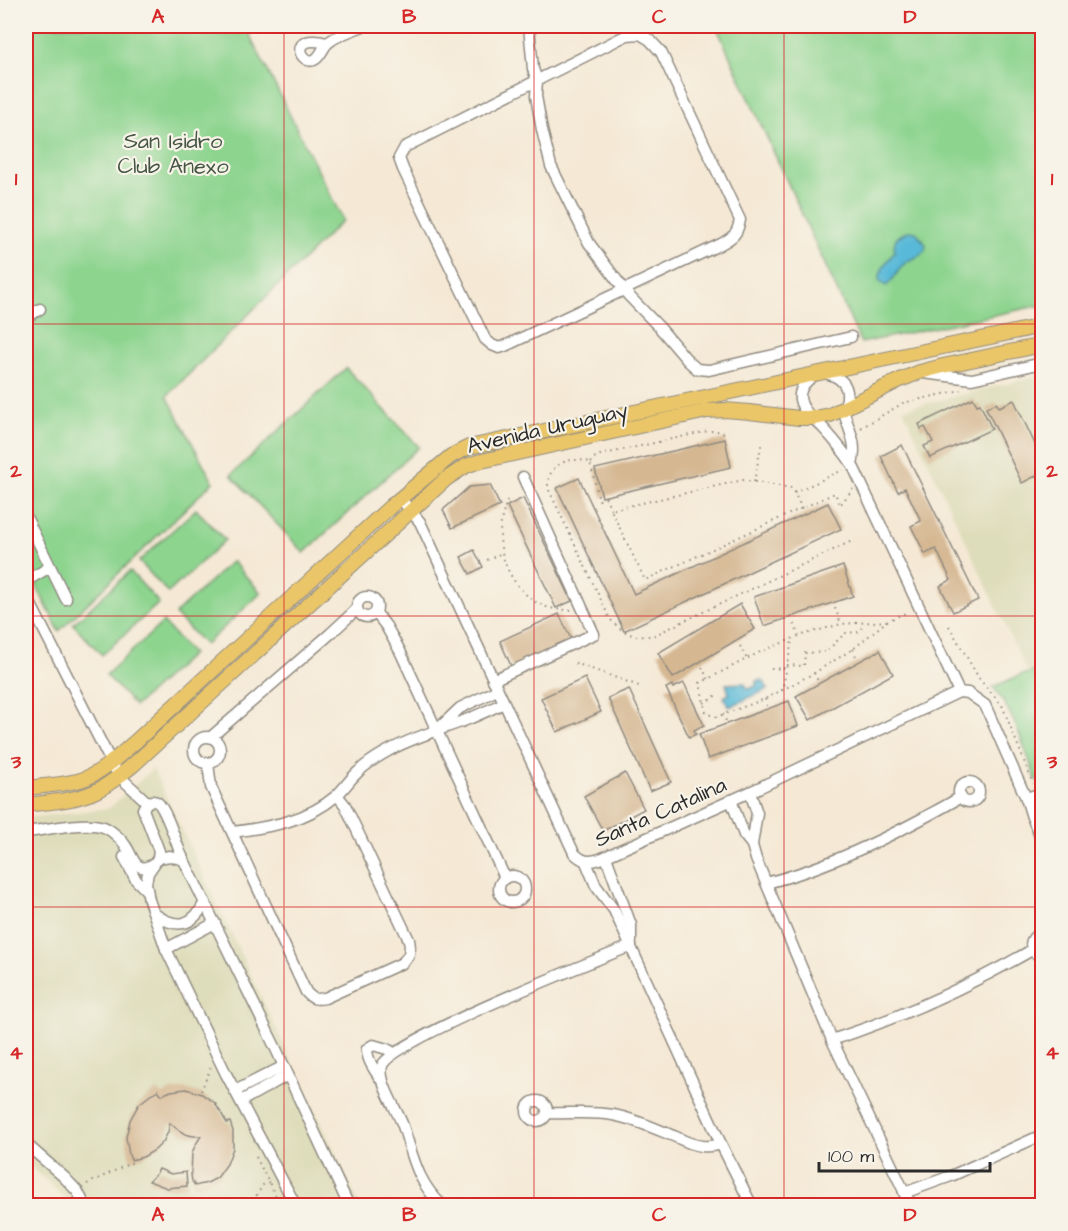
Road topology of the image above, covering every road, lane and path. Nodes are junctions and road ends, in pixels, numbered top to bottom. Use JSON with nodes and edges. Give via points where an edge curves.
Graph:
{"nodes":[{"id":1,"x":363,"y":26,"type":"edge"},
{"id":2,"x":530,"y":26,"type":"edge"},
{"id":3,"x":327,"y":43,"type":"dead end"},
{"id":4,"x":537,"y":80,"type":"junction"},
{"id":5,"x":624,"y":290,"type":"junction"},
{"id":6,"x":40,"y":309,"type":"dead end"},
{"id":7,"x":26,"y":318,"type":"edge"},
{"id":8,"x":1042,"y":326,"type":"edge"},
{"id":9,"x":851,"y":338,"type":"dead end"},
{"id":10,"x":1042,"y":345,"type":"edge"},
{"id":11,"x":1042,"y":363,"type":"edge"},
{"id":12,"x":920,"y":372,"type":"junction"},
{"id":13,"x":819,"y":373,"type":"junction"},
{"id":14,"x":961,"y":390,"type":"dead end"},
{"id":15,"x":843,"y":409,"type":"junction"},
{"id":16,"x":815,"y":418,"type":"junction"},
{"id":17,"x":852,"y":433,"type":"junction"},
{"id":18,"x":728,"y":435,"type":"dead end"},
{"id":19,"x":762,"y":441,"type":"dead end"},
{"id":20,"x":591,"y":463,"type":"junction"},
{"id":21,"x":853,"y":465,"type":"junction"},
{"id":22,"x":523,"y":477,"type":"dead end"},
{"id":23,"x":860,"y":480,"type":"junction"},
{"id":24,"x":754,"y":482,"type":"junction"},
{"id":25,"x":794,"y":493,"type":"junction"},
{"id":26,"x":400,"y":498,"type":"junction"},
{"id":27,"x":507,"y":500,"type":"dead end"},
{"id":28,"x":802,"y":509,"type":"junction"},
{"id":29,"x":611,"y":510,"type":"junction"},
{"id":30,"x":411,"y":511,"type":"junction"},
{"id":31,"x":26,"y":517,"type":"edge"},
{"id":32,"x":852,"y":541,"type":"dead end"},
{"id":33,"x":502,"y":553,"type":"junction"},
{"id":34,"x":487,"y":560,"type":"dead end"},
{"id":35,"x":50,"y":567,"type":"junction"},
{"id":36,"x":26,"y":581,"type":"edge"},
{"id":37,"x":26,"y":595,"type":"edge"},
{"id":38,"x":66,"y":599,"type":"dead end"},
{"id":39,"x":835,"y":608,"type":"dead end"},
{"id":40,"x":357,"y":609,"type":"junction"},
{"id":41,"x":584,"y":611,"type":"junction"},
{"id":42,"x":376,"y":613,"type":"junction"},
{"id":43,"x":901,"y":615,"type":"dead end"},
{"id":44,"x":887,"y":621,"type":"junction"},
{"id":45,"x":794,"y":624,"type":"dead end"},
{"id":46,"x":841,"y":624,"type":"junction"},
{"id":47,"x":862,"y":628,"type":"dead end"},
{"id":48,"x":799,"y":636,"type":"junction"},
{"id":49,"x":792,"y":639,"type":"junction"},
{"id":50,"x":740,"y":645,"type":"dead end"},
{"id":51,"x":853,"y":650,"type":"junction"},
{"id":52,"x":747,"y":659,"type":"junction"},
{"id":53,"x":857,"y":659,"type":"dead end"},
{"id":54,"x":575,"y":663,"type":"dead end"},
{"id":55,"x":702,"y":667,"type":"dead end"},
{"id":56,"x":787,"y":667,"type":"junction"},
{"id":57,"x":771,"y":669,"type":"dead end"},
{"id":58,"x":814,"y":673,"type":"junction"},
{"id":59,"x":708,"y":679,"type":"junction"},
{"id":60,"x":818,"y":681,"type":"dead end"},
{"id":61,"x":495,"y":685,"type":"junction"},
{"id":62,"x":639,"y":686,"type":"dead end"},
{"id":63,"x":782,"y":691,"type":"junction"},
{"id":64,"x":959,"y":692,"type":"junction"},
{"id":65,"x":717,"y":695,"type":"dead end"},
{"id":66,"x":765,"y":699,"type":"junction"},
{"id":67,"x":504,"y":703,"type":"junction"},
{"id":68,"x":704,"y":703,"type":"junction"},
{"id":69,"x":767,"y":706,"type":"dead end"},
{"id":70,"x":723,"y":714,"type":"junction"},
{"id":71,"x":726,"y":721,"type":"dead end"},
{"id":72,"x":436,"y":730,"type":"junction"},
{"id":73,"x":211,"y":737,"type":"junction"},
{"id":74,"x":111,"y":762,"type":"junction"},
{"id":75,"x":208,"y":763,"type":"junction"},
{"id":76,"x":119,"y":776,"type":"junction"},
{"id":77,"x":26,"y":788,"type":"edge"},
{"id":78,"x":750,"y":792,"type":"junction"},
{"id":79,"x":1042,"y":793,"type":"edge"},
{"id":80,"x":337,"y":795,"type":"junction"},
{"id":81,"x":961,"y":797,"type":"dead end"},
{"id":82,"x":1026,"y":798,"type":"junction"},
{"id":83,"x":732,"y":800,"type":"junction"},
{"id":84,"x":147,"y":802,"type":"junction"},
{"id":85,"x":26,"y":805,"type":"edge"},
{"id":86,"x":26,"y":832,"type":"edge"},
{"id":87,"x":233,"y":832,"type":"junction"},
{"id":88,"x":117,"y":837,"type":"junction"},
{"id":89,"x":1042,"y":841,"type":"edge"},
{"id":90,"x":752,"y":845,"type":"junction"},
{"id":91,"x":606,"y":857,"type":"junction"},
{"id":92,"x":184,"y":860,"type":"junction"},
{"id":93,"x":156,"y":861,"type":"junction"},
{"id":94,"x":586,"y":862,"type":"junction"},
{"id":95,"x":506,"y":878,"type":"dead end"},
{"id":96,"x":766,"y":883,"type":"junction"},
{"id":97,"x":147,"y":891,"type":"junction"},
{"id":98,"x":205,"y":902,"type":"junction"},
{"id":99,"x":155,"y":914,"type":"junction"},
{"id":100,"x":215,"y":923,"type":"junction"},
{"id":101,"x":1042,"y":935,"type":"edge"},
{"id":102,"x":631,"y":946,"type":"junction"},
{"id":103,"x":166,"y":949,"type":"junction"},
{"id":104,"x":1037,"y":953,"type":"edge"},
{"id":105,"x":832,"y":1040,"type":"junction"},
{"id":106,"x":394,"y":1053,"type":"junction"},
{"id":107,"x":211,"y":1067,"type":"dead end"},
{"id":108,"x":286,"y":1071,"type":"junction"},
{"id":109,"x":383,"y":1082,"type":"junction"},
{"id":110,"x":201,"y":1091,"type":"dead end"},
{"id":111,"x":235,"y":1091,"type":"junction"},
{"id":112,"x":241,"y":1101,"type":"junction"},
{"id":113,"x":547,"y":1113,"type":"dead end"},
{"id":114,"x":1042,"y":1136,"type":"edge"},
{"id":115,"x":26,"y":1144,"type":"edge"},
{"id":116,"x":721,"y":1144,"type":"junction"},
{"id":117,"x":133,"y":1162,"type":"dead end"},
{"id":118,"x":269,"y":1182,"type":"dead end"},
{"id":119,"x":82,"y":1186,"type":"dead end"},
{"id":120,"x":904,"y":1193,"type":"junction"},
{"id":121,"x":85,"y":1206,"type":"edge"},
{"id":122,"x":250,"y":1206,"type":"edge"},
{"id":123,"x":296,"y":1206,"type":"edge"},
{"id":124,"x":349,"y":1206,"type":"edge"},
{"id":125,"x":443,"y":1206,"type":"edge"},
{"id":126,"x":752,"y":1206,"type":"edge"},
{"id":127,"x":911,"y":1206,"type":"edge"}],
"edges":[{"from":1,"to":3,"type":"street"},
{"from":2,"to":4,"type":"street"},
{"from":4,"to":5,"type":"street","via":[[536,96],[551,166],[589,243]]},
{"from":4,"to":5,"type":"street","via":[[627,35],[640,34],[650,40],[661,52],[740,220],[734,237]]},
{"from":4,"to":5,"type":"street","via":[[405,147],[399,158],[403,169],[492,345],[505,346]]},
{"from":5,"to":9,"type":"street","via":[[700,370]]},
{"from":6,"to":7,"type":"street"},
{"from":8,"to":13,"type":"main road","name":"Avenida Uruguay"},
{"from":10,"to":12,"type":"main road","name":"Avenida Uruguay"},
{"from":11,"to":12,"type":"street","via":[[972,379]]},
{"from":12,"to":15,"type":"main road","name":"Avenida Uruguay"},
{"from":13,"to":15,"type":"street","via":[[839,378],[847,398]]},
{"from":13,"to":16,"type":"street","via":[[808,378],[800,399]]},
{"from":13,"to":26,"type":"main road","name":"Avenida Uruguay","via":[[469,447],[451,456]]},
{"from":14,"to":17,"type":"path","via":[[903,403]]},
{"from":15,"to":16,"type":"main road","name":"Avenida Uruguay"},
{"from":15,"to":17,"type":"street"},
{"from":16,"to":21,"type":"street"},
{"from":16,"to":30,"type":"main road","name":"Avenida Uruguay","via":[[707,411],[477,462],[456,472]]},
{"from":17,"to":21,"type":"street"},
{"from":18,"to":20,"type":"path","via":[[708,431],[600,455]]},
{"from":19,"to":24,"type":"path"},
{"from":20,"to":29,"type":"path","via":[[599,500],[606,498]]},
{"from":20,"to":32,"type":"path","via":[[580,459],[555,467],[548,488],[610,619],[625,633],[655,635]]},
{"from":21,"to":23,"type":"street"},
{"from":21,"to":25,"type":"path"},
{"from":22,"to":41,"type":"street"},
{"from":23,"to":28,"type":"path","via":[[840,505],[835,493]]},
{"from":23,"to":64,"type":"street"},
{"from":24,"to":25,"type":"path","via":[[792,488]]},
{"from":24,"to":29,"type":"path","via":[[743,480]]},
{"from":25,"to":28,"type":"path"},
{"from":26,"to":30,"type":"street","name":"Santa Catalina"},
{"from":26,"to":74,"type":"main road","name":"Avenida Uruguay"},
{"from":27,"to":33,"type":"path","via":[[501,524]]},
{"from":28,"to":29,"type":"path","via":[[645,580]]},
{"from":30,"to":61,"type":"street","name":"Santa Catalina","via":[[420,522]]},
{"from":30,"to":76,"type":"main road","name":"Avenida Uruguay"},
{"from":31,"to":35,"type":"street"},
{"from":33,"to":34,"type":"path"},
{"from":33,"to":41,"type":"path","via":[[515,581],[540,605]]},
{"from":35,"to":36,"type":"street"},
{"from":35,"to":38,"type":"street"},
{"from":37,"to":74,"type":"street"},
{"from":39,"to":46,"type":"path"},
{"from":40,"to":42,"type":"street","via":[[367,618]]},
{"from":40,"to":42,"type":"street","via":[[360,600],[369,597],[377,603]]},
{"from":40,"to":73,"type":"street"},
{"from":41,"to":61,"type":"street","via":[[594,634]]},
{"from":42,"to":72,"type":"street","via":[[400,651]]},
{"from":43,"to":44,"type":"path"},
{"from":44,"to":46,"type":"path"},
{"from":44,"to":51,"type":"path"},
{"from":45,"to":48,"type":"path"},
{"from":46,"to":48,"type":"path"},
{"from":47,"to":56,"type":"path","via":[[845,633],[826,652],[805,653],[804,666]]},
{"from":48,"to":49,"type":"path"},
{"from":49,"to":52,"type":"path"},
{"from":49,"to":56,"type":"path"},
{"from":50,"to":52,"type":"path"},
{"from":51,"to":53,"type":"path"},
{"from":51,"to":58,"type":"path"},
{"from":52,"to":59,"type":"path"},
{"from":54,"to":62,"type":"path"},
{"from":55,"to":59,"type":"path"},
{"from":56,"to":57,"type":"path"},
{"from":56,"to":63,"type":"path"},
{"from":58,"to":60,"type":"path"},
{"from":58,"to":63,"type":"path"},
{"from":59,"to":68,"type":"path","via":[[700,683]]},
{"from":61,"to":67,"type":"street","name":"Santa Catalina"},
{"from":61,"to":72,"type":"street"},
{"from":63,"to":66,"type":"path"},
{"from":64,"to":78,"type":"street","name":"Santa Catalina"},
{"from":64,"to":82,"type":"street","via":[[968,693],[985,705]]},
{"from":65,"to":68,"type":"path"},
{"from":66,"to":69,"type":"path"},
{"from":66,"to":70,"type":"path"},
{"from":67,"to":72,"type":"street"},
{"from":67,"to":94,"type":"street","name":"Santa Catalina","via":[[573,853]]},
{"from":68,"to":70,"type":"path","via":[[706,713],[716,717]]},
{"from":70,"to":71,"type":"path"},
{"from":72,"to":80,"type":"street","via":[[370,762]]},
{"from":72,"to":95,"type":"street"},
{"from":73,"to":75,"type":"street","via":[[220,752],[216,760]]},
{"from":73,"to":75,"type":"street","via":[[199,739],[194,750],[200,761]]},
{"from":74,"to":76,"type":"street"},
{"from":74,"to":77,"type":"main road","name":"Avenida Uruguay","via":[[78,781]]},
{"from":75,"to":87,"type":"street","via":[[211,786]]},
{"from":76,"to":84,"type":"street"},
{"from":76,"to":85,"type":"main road","name":"Avenida Uruguay","via":[[86,795]]},
{"from":78,"to":83,"type":"street","name":"Santa Catalina"},
{"from":78,"to":90,"type":"street","via":[[757,813]]},
{"from":79,"to":82,"type":"street"},
{"from":80,"to":87,"type":"street","via":[[287,823]]},
{"from":80,"to":87,"type":"street","via":[[411,948],[402,963],[325,998],[315,999],[306,992]]},
{"from":81,"to":96,"type":"street","via":[[876,842]]},
{"from":82,"to":89,"type":"street"},
{"from":83,"to":90,"type":"street","via":[[744,835]]},
{"from":83,"to":91,"type":"street","name":"Santa Catalina"},
{"from":84,"to":92,"type":"street","via":[[159,803]]},
{"from":84,"to":93,"type":"street","via":[[143,809],[157,843]]},
{"from":86,"to":88,"type":"street","via":[[90,824],[109,829]]},
{"from":88,"to":93,"type":"street","via":[[136,865],[149,866]]},
{"from":88,"to":97,"type":"street","via":[[136,880]]},
{"from":90,"to":96,"type":"street"},
{"from":91,"to":94,"type":"street","name":"Santa Catalina"},
{"from":91,"to":102,"type":"street","via":[[631,925]]},
{"from":92,"to":93,"type":"street","via":[[170,856]]},
{"from":92,"to":98,"type":"street"},
{"from":93,"to":97,"type":"street","via":[[147,879]]},
{"from":94,"to":102,"type":"street"},
{"from":96,"to":105,"type":"street"},
{"from":97,"to":99,"type":"street"},
{"from":98,"to":99,"type":"street","via":[[189,922],[174,923]]},
{"from":98,"to":100,"type":"street"},
{"from":99,"to":103,"type":"street"},
{"from":100,"to":103,"type":"street"},
{"from":100,"to":108,"type":"street"},
{"from":101,"to":104,"type":"street","via":[[1033,938],[1031,944]]},
{"from":102,"to":106,"type":"street","via":[[454,1021]]},
{"from":102,"to":116,"type":"street"},
{"from":103,"to":111,"type":"street"},
{"from":104,"to":105,"type":"street"},
{"from":105,"to":120,"type":"street"},
{"from":106,"to":109,"type":"street","via":[[382,1065]]},
{"from":106,"to":109,"type":"street","via":[[373,1045],[367,1049]]},
{"from":107,"to":110,"type":"path"},
{"from":108,"to":111,"type":"street"},
{"from":108,"to":112,"type":"street"},
{"from":108,"to":124,"type":"street"},
{"from":109,"to":125,"type":"street","via":[[424,1184]]},
{"from":111,"to":112,"type":"street"},
{"from":112,"to":123,"type":"street"},
{"from":113,"to":116,"type":"street","via":[[615,1115],[703,1147]]},
{"from":114,"to":120,"type":"street"},
{"from":115,"to":121,"type":"street","via":[[64,1177]]},
{"from":116,"to":126,"type":"street"},
{"from":117,"to":119,"type":"path"},
{"from":118,"to":122,"type":"path"},
{"from":120,"to":127,"type":"street"}]}
